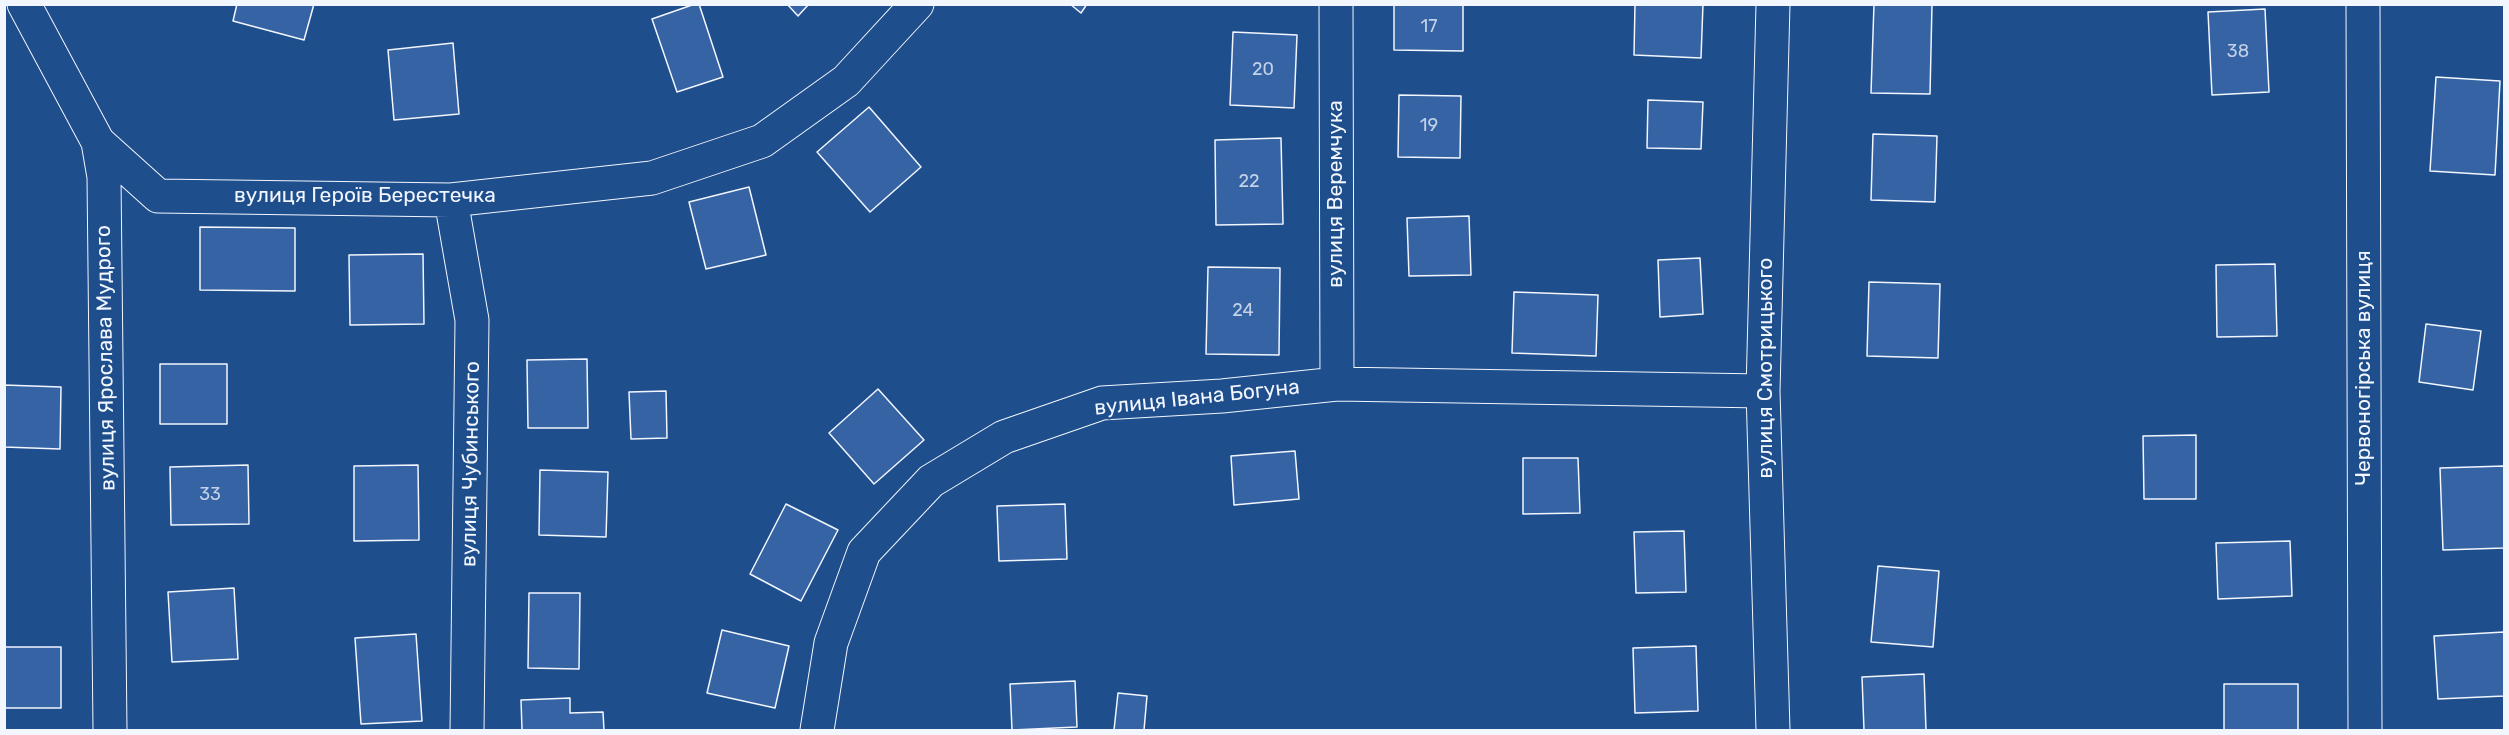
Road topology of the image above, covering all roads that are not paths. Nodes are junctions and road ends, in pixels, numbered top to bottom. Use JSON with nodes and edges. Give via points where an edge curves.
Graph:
{"nodes":[{"id":1,"x":24,"y":4,"type":"edge"},
{"id":2,"x":917,"y":4,"type":"edge"},
{"id":3,"x":1336,"y":4,"type":"edge"},
{"id":4,"x":1773,"y":4,"type":"edge"},
{"id":5,"x":2363,"y":4,"type":"edge"},
{"id":6,"x":98,"y":142,"type":"junction"},
{"id":7,"x":452,"y":200,"type":"junction"},
{"id":8,"x":1337,"y":384,"type":"junction"},
{"id":9,"x":1763,"y":391,"type":"junction"},
{"id":10,"x":110,"y":730,"type":"edge"},
{"id":11,"x":467,"y":730,"type":"edge"},
{"id":12,"x":817,"y":730,"type":"edge"},
{"id":13,"x":1773,"y":730,"type":"edge"},
{"id":14,"x":2365,"y":730,"type":"edge"}],
"edges":[{"from":1,"to":6,"type":"street","name":"вулиця Ярослава Мудрого"},
{"from":2,"to":7,"type":"street","name":"вулиця Героїв Берестечка","via":[[846,81],[762,141],[652,178]]},
{"from":3,"to":8,"type":"street","name":"вулиця Веремчука"},
{"from":4,"to":9,"type":"street","name":"вулиця Смотрицького"},
{"from":5,"to":14,"type":"street","name":"Червоногірська вулиця"},
{"from":6,"to":7,"type":"street","name":"вулиця Героїв Берестечка","via":[[158,196]]},
{"from":6,"to":10,"type":"street","name":"вулиця Ярослава Мудрого","via":[[104,177]]},
{"from":7,"to":11,"type":"street","name":"вулиця Чубинського","via":[[472,320]]},
{"from":8,"to":9,"type":"street","name":"вулиця Івана Богуна"},
{"from":8,"to":12,"type":"street","name":"вулиця Івана Богуна","via":[[1102,403],[1004,437],[931,481],[864,552],[831,643]]},
{"from":9,"to":13,"type":"street","name":"вулиця Смотрицького"}]}
